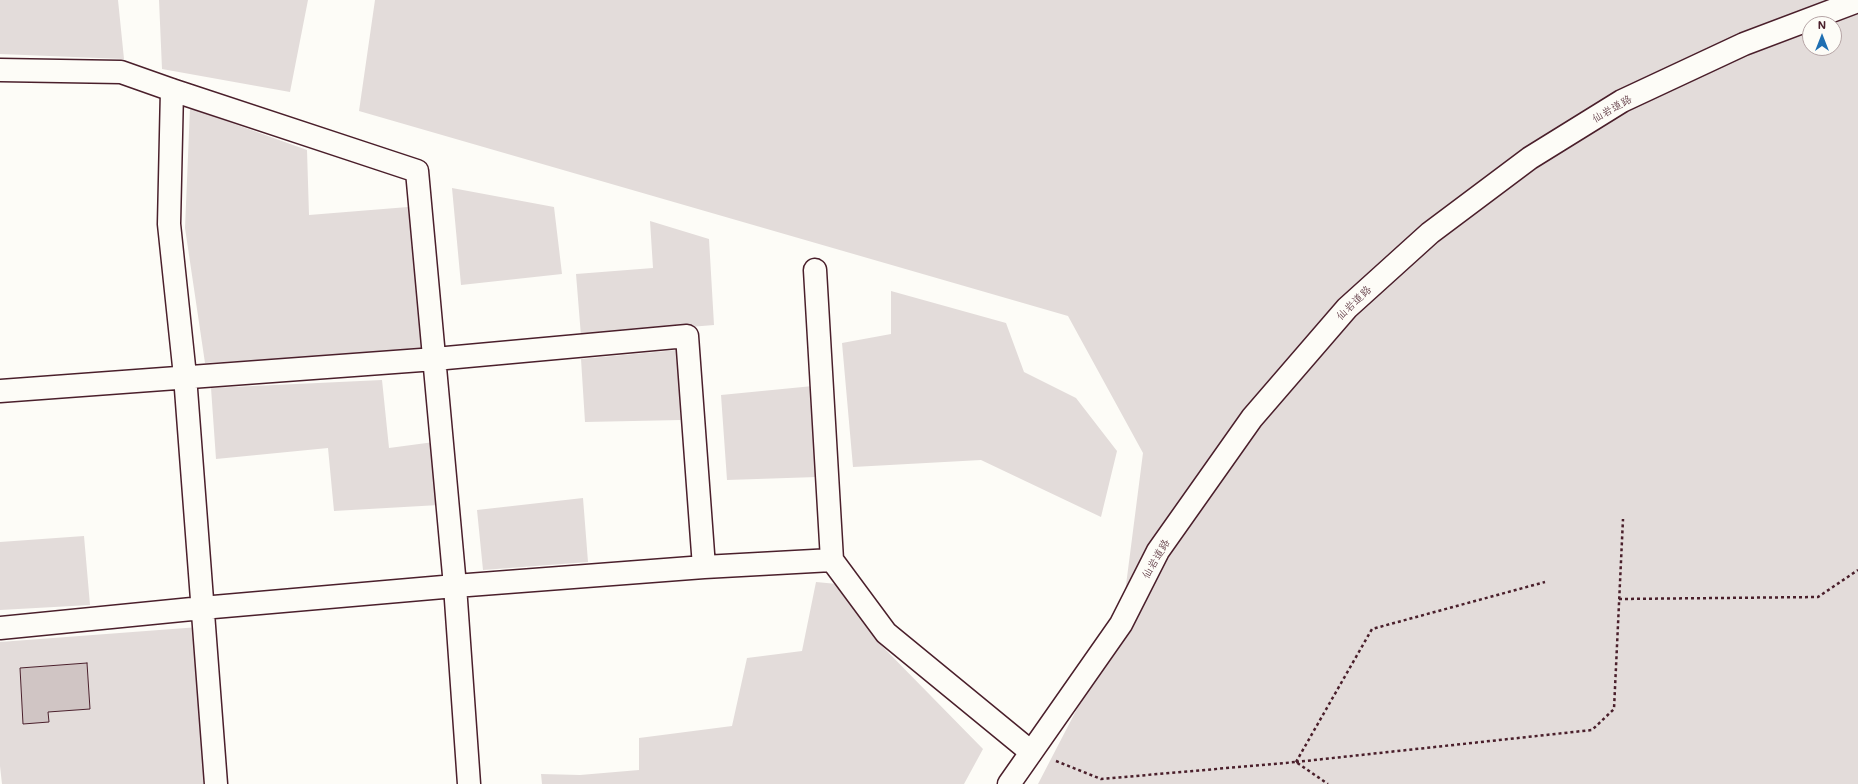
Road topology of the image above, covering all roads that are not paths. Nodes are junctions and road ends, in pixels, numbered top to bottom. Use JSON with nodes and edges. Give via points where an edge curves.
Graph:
{"nodes":[{"id":1,"x":1858,"y":1,"type":"edge"},
{"id":2,"x":0,"y":70,"type":"edge"},
{"id":3,"x":172,"y":90,"type":"junction"},
{"id":4,"x":815,"y":270,"type":"dead end"},
{"id":5,"x":435,"y":359,"type":"junction"},
{"id":6,"x":185,"y":376,"type":"junction"},
{"id":7,"x":0,"y":391,"type":"edge"},
{"id":8,"x":832,"y":560,"type":"junction"},
{"id":9,"x":704,"y":567,"type":"junction"},
{"id":10,"x":455,"y":586,"type":"junction"},
{"id":11,"x":202,"y":608,"type":"junction"},
{"id":12,"x":0,"y":628,"type":"edge"},
{"id":13,"x":1031,"y":752,"type":"junction"},
{"id":14,"x":216,"y":784,"type":"edge"},
{"id":15,"x":469,"y":784,"type":"edge"},
{"id":16,"x":1009,"y":784,"type":"edge"}],
"edges":[{"from":1,"to":13,"type":"main road","name":"仙岩道路","via":[[1744,44],[1622,101],[1530,158],[1430,233],[1347,308],[1252,418],[1158,551],[1121,624]]},
{"from":2,"to":3,"type":"main road","via":[[121,72]]},
{"from":3,"to":5,"type":"main road","via":[[417,171]]},
{"from":3,"to":6,"type":"main road","via":[[169,224]]},
{"from":4,"to":8,"type":"main road"},
{"from":5,"to":6,"type":"main road"},
{"from":5,"to":9,"type":"main road","via":[[687,336]]},
{"from":5,"to":10,"type":"main road"},
{"from":6,"to":7,"type":"main road"},
{"from":6,"to":11,"type":"main road"},
{"from":8,"to":9,"type":"main road"},
{"from":8,"to":13,"type":"main road","via":[[886,633]]},
{"from":9,"to":10,"type":"main road"},
{"from":10,"to":11,"type":"main road"},
{"from":10,"to":15,"type":"main road"},
{"from":11,"to":12,"type":"main road"},
{"from":11,"to":14,"type":"main road"},
{"from":13,"to":16,"type":"main road","name":"仙岩道路"}]}
